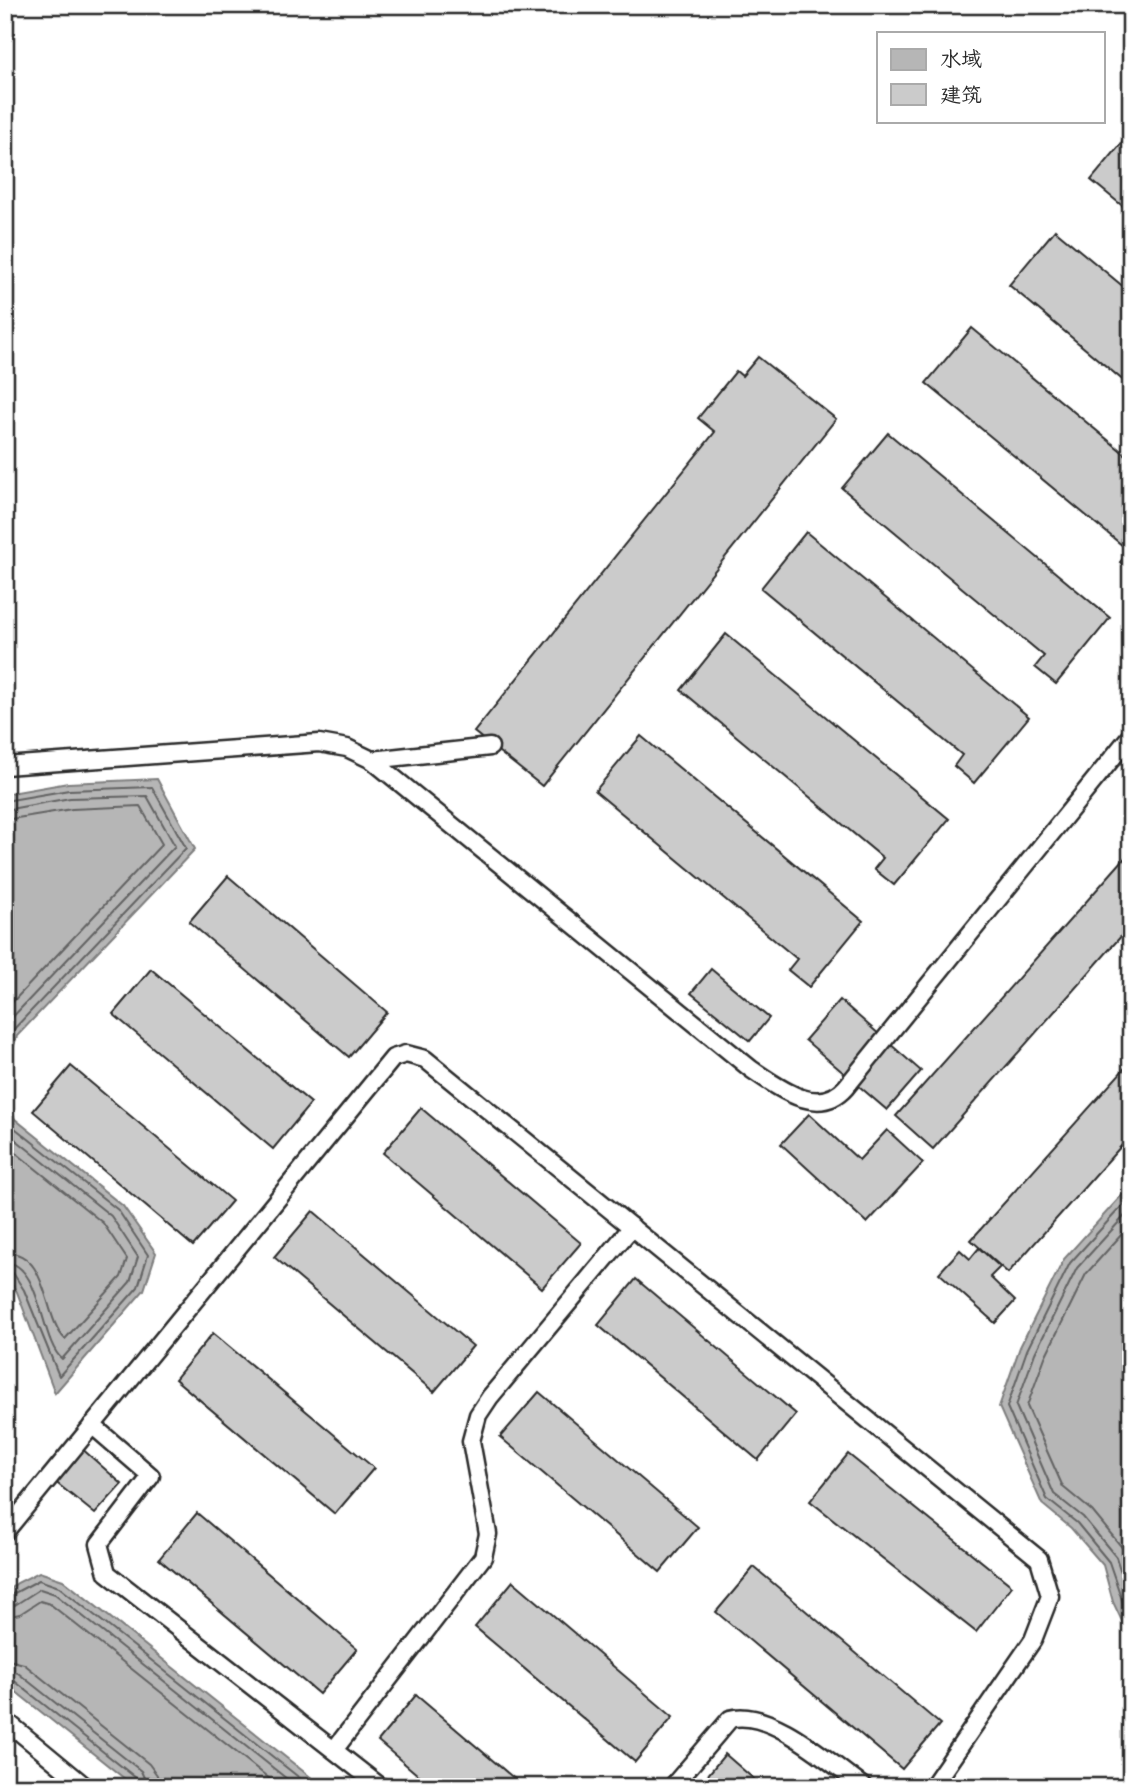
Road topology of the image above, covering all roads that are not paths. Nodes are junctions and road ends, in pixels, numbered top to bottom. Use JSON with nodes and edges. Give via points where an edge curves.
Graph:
{"nodes":[{"id":1,"x":1131,"y":735,"type":"edge"},
{"id":2,"x":490,"y":747,"type":"dead end"},
{"id":3,"x":372,"y":760,"type":"junction"},
{"id":4,"x":5,"y":766,"type":"edge"},
{"id":5,"x":632,"y":1227,"type":"junction"},
{"id":6,"x":92,"y":1425,"type":"junction"},
{"id":7,"x":5,"y":1532,"type":"edge"},
{"id":8,"x":5,"y":1720,"type":"edge"},
{"id":9,"x":334,"y":1750,"type":"junction"},
{"id":10,"x":86,"y":1787,"type":"edge"},
{"id":11,"x":381,"y":1787,"type":"edge"},
{"id":12,"x":672,"y":1787,"type":"edge"},
{"id":13,"x":864,"y":1787,"type":"edge"},
{"id":14,"x":932,"y":1787,"type":"edge"}],
"edges":[{"from":1,"to":3,"type":"lane","via":[[846,1087],[832,1099],[815,1101],[792,1095],[751,1069]]},
{"from":2,"to":3,"type":"lane"},
{"from":3,"to":4,"type":"lane","via":[[347,748],[319,743]]},
{"from":5,"to":6,"type":"lane","via":[[425,1059],[406,1054],[393,1058]]},
{"from":5,"to":9,"type":"lane","via":[[478,1415],[471,1441],[488,1534],[483,1557]]},
{"from":5,"to":14,"type":"lane","via":[[1039,1559],[1051,1597],[1033,1640]]},
{"from":6,"to":7,"type":"lane"},
{"from":6,"to":9,"type":"lane","via":[[150,1476],[99,1544],[107,1573]]},
{"from":8,"to":10,"type":"lane"},
{"from":9,"to":11,"type":"lane"},
{"from":12,"to":13,"type":"lane","via":[[730,1719],[741,1716],[774,1724]]}]}
